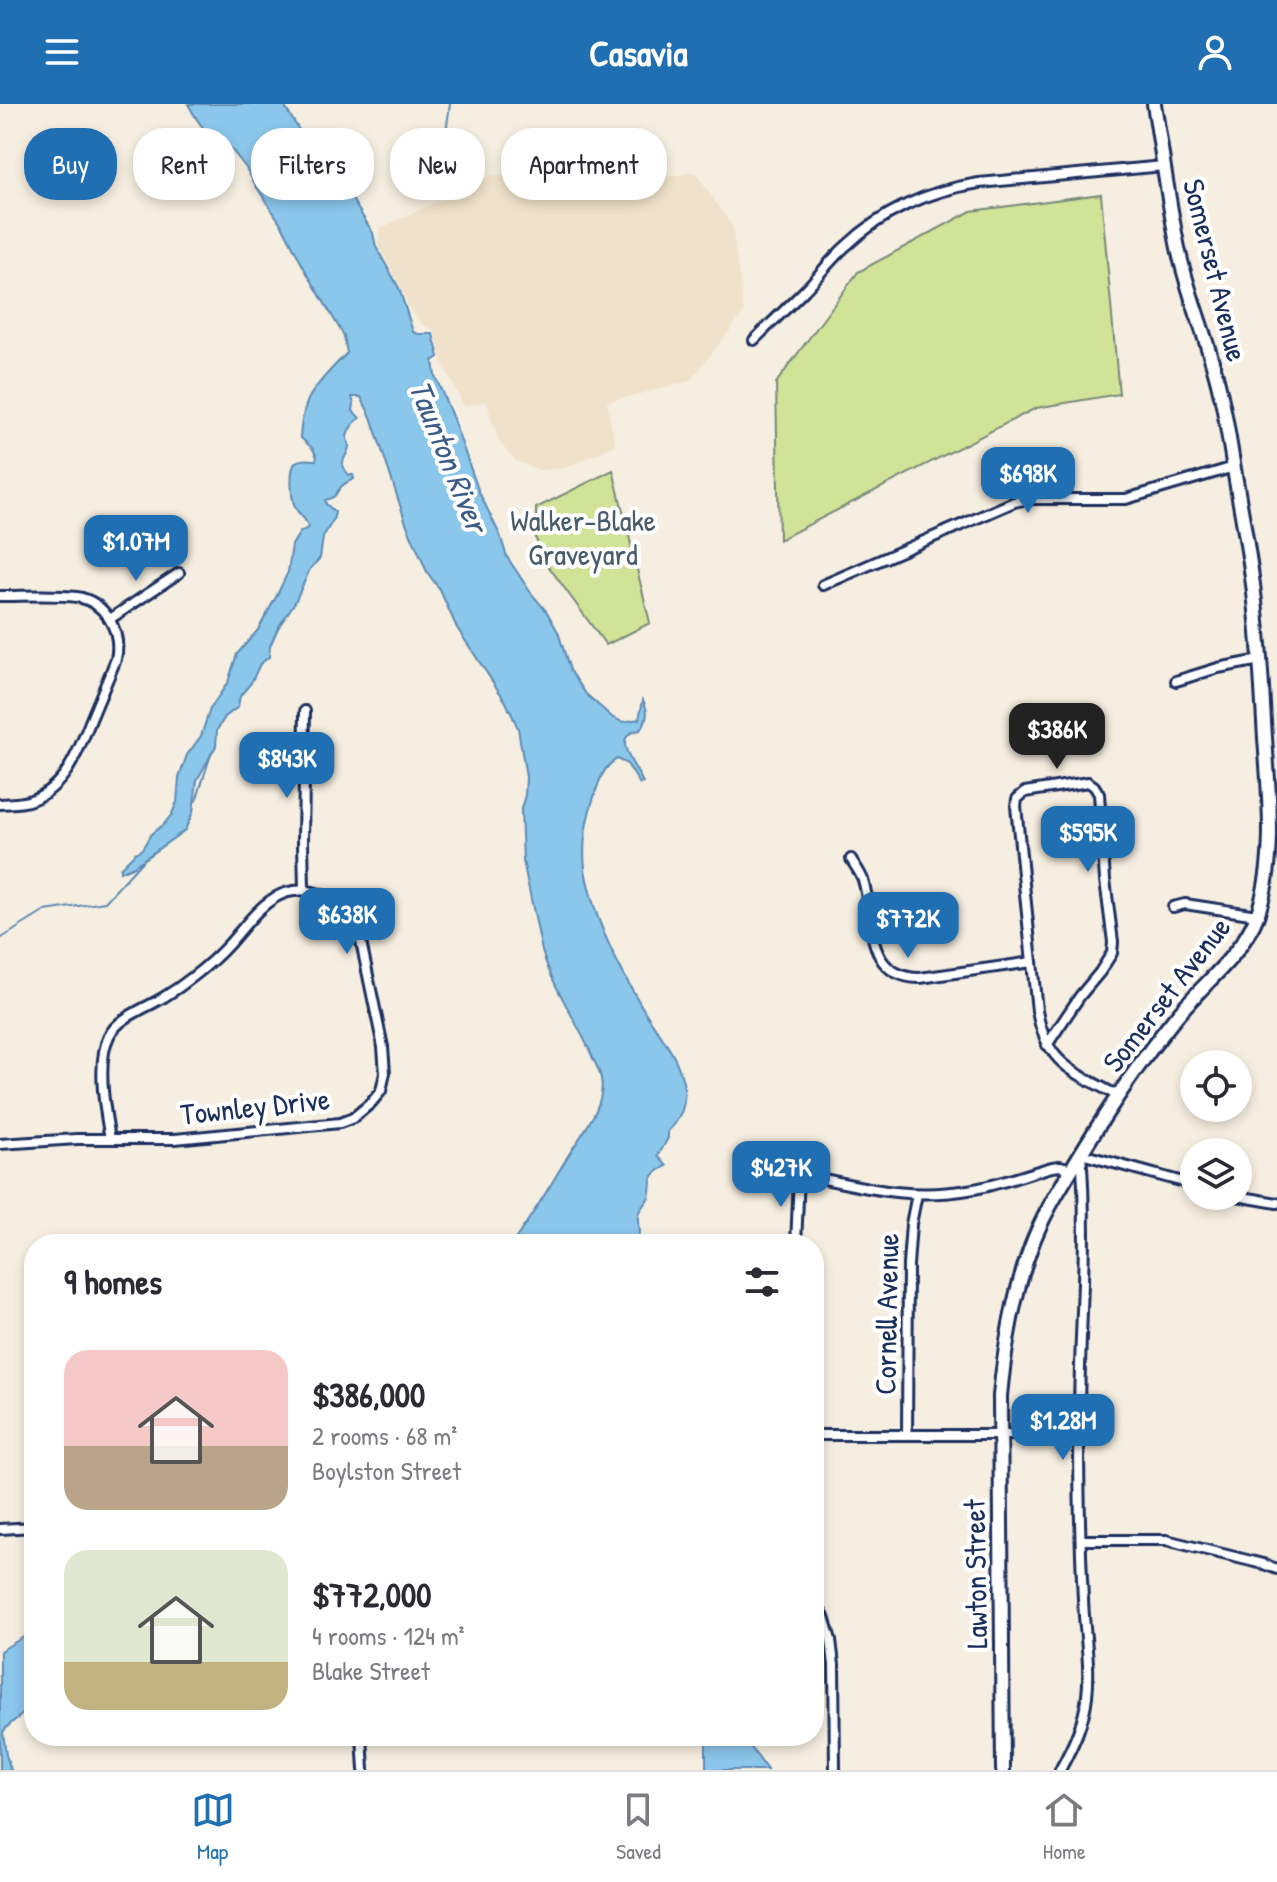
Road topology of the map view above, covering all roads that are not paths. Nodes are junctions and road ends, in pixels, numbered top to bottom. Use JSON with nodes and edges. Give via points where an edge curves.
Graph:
{"nodes":[{"id":1,"x":1154,"y":104,"type":"edge"},
{"id":2,"x":1164,"y":166,"type":"junction"},
{"id":3,"x":754,"y":340,"type":"dead end"},
{"id":4,"x":1234,"y":467,"type":"junction"},
{"id":5,"x":179,"y":573,"type":"dead end"},
{"id":6,"x":823,"y":585,"type":"dead end"},
{"id":7,"x":0,"y":596,"type":"edge"},
{"id":8,"x":110,"y":619,"type":"junction"},
{"id":9,"x":1260,"y":660,"type":"junction"},
{"id":10,"x":1176,"y":681,"type":"dead end"},
{"id":11,"x":305,"y":711,"type":"dead end"},
{"id":12,"x":1272,"y":766,"type":"edge"},
{"id":13,"x":0,"y":804,"type":"edge"},
{"id":14,"x":851,"y":859,"type":"dead end"},
{"id":15,"x":304,"y":889,"type":"junction"},
{"id":16,"x":1173,"y":907,"type":"dead end"},
{"id":17,"x":1257,"y":915,"type":"junction"},
{"id":18,"x":1032,"y":962,"type":"junction"},
{"id":19,"x":1047,"y":1045,"type":"junction"},
{"id":20,"x":1118,"y":1096,"type":"junction"},
{"id":21,"x":110,"y":1139,"type":"junction"},
{"id":22,"x":0,"y":1144,"type":"edge"},
{"id":23,"x":1081,"y":1154,"type":"junction"},
{"id":24,"x":1072,"y":1169,"type":"junction"},
{"id":25,"x":1180,"y":1181,"type":"edge"},
{"id":26,"x":917,"y":1194,"type":"junction"},
{"id":27,"x":1252,"y":1199,"type":"edge"},
{"id":28,"x":1277,"y":1203,"type":"edge"},
{"id":29,"x":796,"y":1234,"type":"edge"},
{"id":30,"x":824,"y":1435,"type":"edge"},
{"id":31,"x":907,"y":1435,"type":"junction"},
{"id":32,"x":1000,"y":1435,"type":"junction"},
{"id":33,"x":1079,"y":1435,"type":"junction"},
{"id":34,"x":24,"y":1528,"type":"edge"},
{"id":35,"x":0,"y":1529,"type":"edge"},
{"id":36,"x":1081,"y":1540,"type":"junction"},
{"id":37,"x":1277,"y":1569,"type":"edge"},
{"id":38,"x":824,"y":1617,"type":"edge"},
{"id":39,"x":363,"y":1746,"type":"edge"},
{"id":40,"x":364,"y":1770,"type":"edge"},
{"id":41,"x":835,"y":1770,"type":"edge"},
{"id":42,"x":1003,"y":1770,"type":"edge"},
{"id":43,"x":1060,"y":1770,"type":"edge"}],
"edges":[{"from":1,"to":2,"type":"main road","name":"Somerset Avenue"},
{"from":2,"to":3,"type":"street","via":[[979,183],[925,195],[861,232]]},
{"from":2,"to":4,"type":"main road","name":"Somerset Avenue","via":[[1177,247],[1220,389]]},
{"from":4,"to":6,"type":"street","via":[[1126,499],[1014,502]]},
{"from":4,"to":9,"type":"main road","name":"Somerset Avenue"},
{"from":5,"to":8,"type":"street"},
{"from":7,"to":8,"type":"street","via":[[76,597]]},
{"from":8,"to":13,"type":"street","via":[[117,637],[116,659],[72,764],[38,797]]},
{"from":9,"to":10,"type":"street"},
{"from":9,"to":12,"type":"main road","name":"Somerset Avenue"},
{"from":11,"to":15,"type":"street"},
{"from":12,"to":17,"type":"main road","name":"Somerset Avenue","via":[[1271,864]]},
{"from":14,"to":18,"type":"street","via":[[864,884],[875,948],[896,972],[920,978]]},
{"from":15,"to":21,"type":"street","via":[[267,902],[202,970],[111,1032],[103,1060]]},
{"from":15,"to":21,"type":"street","name":"Townley Drive","via":[[337,903],[358,931],[385,1062],[376,1097],[340,1123],[175,1139]]},
{"from":16,"to":17,"type":"street","via":[[1185,904]]},
{"from":17,"to":20,"type":"main road","name":"Somerset Avenue","via":[[1238,950],[1174,1019]]},
{"from":18,"to":19,"type":"street"},
{"from":18,"to":19,"type":"street","via":[[1016,806],[1028,791],[1085,782],[1099,794],[1112,953]]},
{"from":19,"to":20,"type":"street","via":[[1064,1065]]},
{"from":20,"to":23,"type":"main road","name":"Somerset Avenue"},
{"from":21,"to":22,"type":"street","name":"Townley Drive"},
{"from":23,"to":24,"type":"main road","name":"Lawton Street"},
{"from":23,"to":25,"type":"street"},
{"from":23,"to":33,"type":"street"},
{"from":24,"to":26,"type":"street","via":[[1052,1167],[978,1189]]},
{"from":24,"to":32,"type":"main road","name":"Lawton Street","via":[[1045,1215],[1022,1273],[1004,1354]]},
{"from":26,"to":29,"type":"street","via":[[801,1174]]},
{"from":26,"to":31,"type":"street","name":"Cornell Avenue","via":[[908,1265]]},
{"from":27,"to":28,"type":"street"},
{"from":30,"to":31,"type":"street"},
{"from":31,"to":32,"type":"street"},
{"from":32,"to":33,"type":"street"},
{"from":32,"to":42,"type":"main road","name":"Lawton Street"},
{"from":33,"to":36,"type":"street"},
{"from":34,"to":35,"type":"street"},
{"from":36,"to":37,"type":"street","via":[[1166,1540]]},
{"from":36,"to":43,"type":"street","via":[[1087,1698],[1077,1737]]},
{"from":38,"to":41,"type":"street","via":[[834,1665]]},
{"from":39,"to":40,"type":"street"}]}
